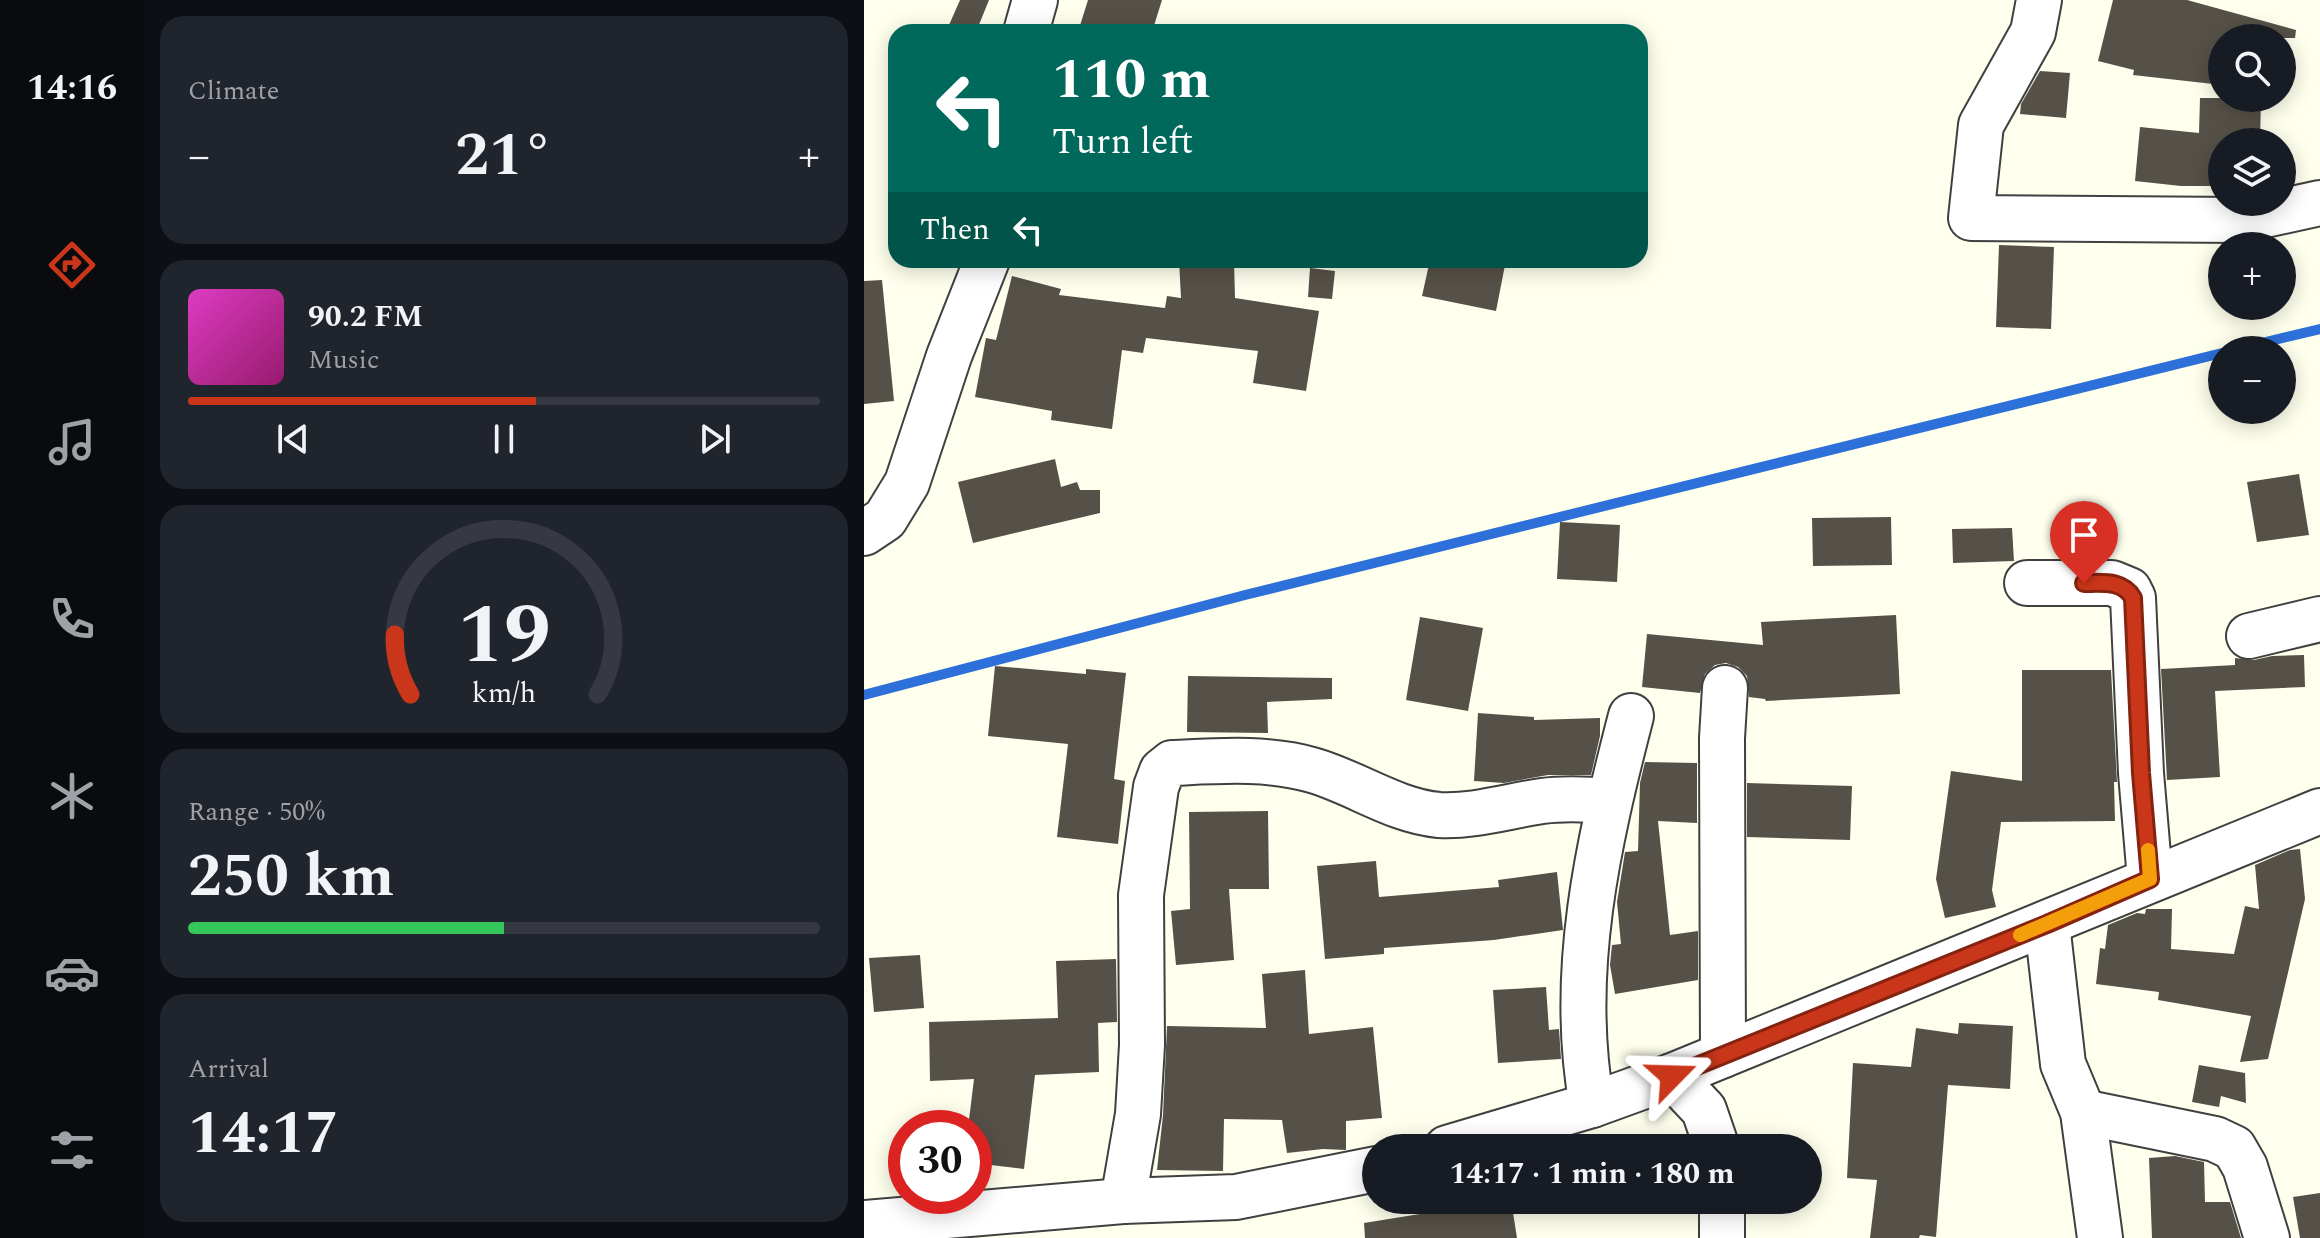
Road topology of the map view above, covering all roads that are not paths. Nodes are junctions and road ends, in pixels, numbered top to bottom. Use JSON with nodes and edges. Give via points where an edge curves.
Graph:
{"nodes":[{"id":1,"x":1035,"y":0,"type":"edge"},
{"id":2,"x":2039,"y":0,"type":"edge"},
{"id":3,"x":1028,"y":24,"type":"edge"},
{"id":4,"x":2320,"y":203,"type":"edge"},
{"id":5,"x":984,"y":268,"type":"edge"},
{"id":6,"x":864,"y":533,"type":"edge"},
{"id":7,"x":2027,"y":583,"type":"dead end"},
{"id":8,"x":2320,"y":619,"type":"edge"},
{"id":9,"x":2249,"y":636,"type":"dead end"},
{"id":10,"x":1725,"y":688,"type":"dead end"},
{"id":11,"x":1631,"y":716,"type":"dead end"},
{"id":12,"x":1609,"y":801,"type":"junction"},
{"id":13,"x":2320,"y":811,"type":"edge"},
{"id":14,"x":2150,"y":879,"type":"junction"},
{"id":15,"x":2047,"y":924,"type":"junction"},
{"id":16,"x":1723,"y":1055,"type":"junction"},
{"id":17,"x":1672,"y":1076,"type":"junction"},
{"id":18,"x":1592,"y":1105,"type":"junction"},
{"id":19,"x":2083,"y":1112,"type":"junction"},
{"id":20,"x":1494,"y":1134,"type":"edge"},
{"id":21,"x":1712,"y":1134,"type":"edge"},
{"id":22,"x":1362,"y":1172,"type":"edge"},
{"id":23,"x":1123,"y":1201,"type":"junction"},
{"id":24,"x":1722,"y":1214,"type":"edge"},
{"id":25,"x":864,"y":1223,"type":"edge"},
{"id":26,"x":1722,"y":1238,"type":"edge"},
{"id":27,"x":2100,"y":1238,"type":"edge"},
{"id":28,"x":2267,"y":1238,"type":"edge"}],
"edges":[{"from":1,"to":3,"type":"street"},
{"from":2,"to":4,"type":"street","via":[[2033,32],[1981,125],[1971,218],[2242,220]]},
{"from":5,"to":6,"type":"street","via":[[907,483],[885,519]]},
{"from":7,"to":14,"type":"street","via":[[2112,583],[2129,590],[2133,598]]},
{"from":8,"to":9,"type":"street"},
{"from":10,"to":16,"type":"street"},
{"from":11,"to":12,"type":"street"},
{"from":12,"to":18,"type":"street","via":[[1584,960],[1583,1059]]},
{"from":12,"to":23,"type":"street","via":[[1545,800],[1439,815],[1413,810],[1310,769],[1274,763],[1172,763],[1162,771],[1141,895],[1138,1114]]},
{"from":13,"to":14,"type":"street"},
{"from":14,"to":15,"type":"street"},
{"from":15,"to":16,"type":"street"},
{"from":15,"to":19,"type":"street","via":[[2063,1064]]},
{"from":16,"to":17,"type":"street"},
{"from":17,"to":18,"type":"street"},
{"from":17,"to":21,"type":"street","via":[[1704,1110]]},
{"from":18,"to":20,"type":"street"},
{"from":19,"to":27,"type":"street"},
{"from":19,"to":28,"type":"street","via":[[2215,1139],[2234,1148]]},
{"from":22,"to":23,"type":"street","via":[[1236,1197]]},
{"from":23,"to":25,"type":"street"},
{"from":24,"to":26,"type":"street"}]}
